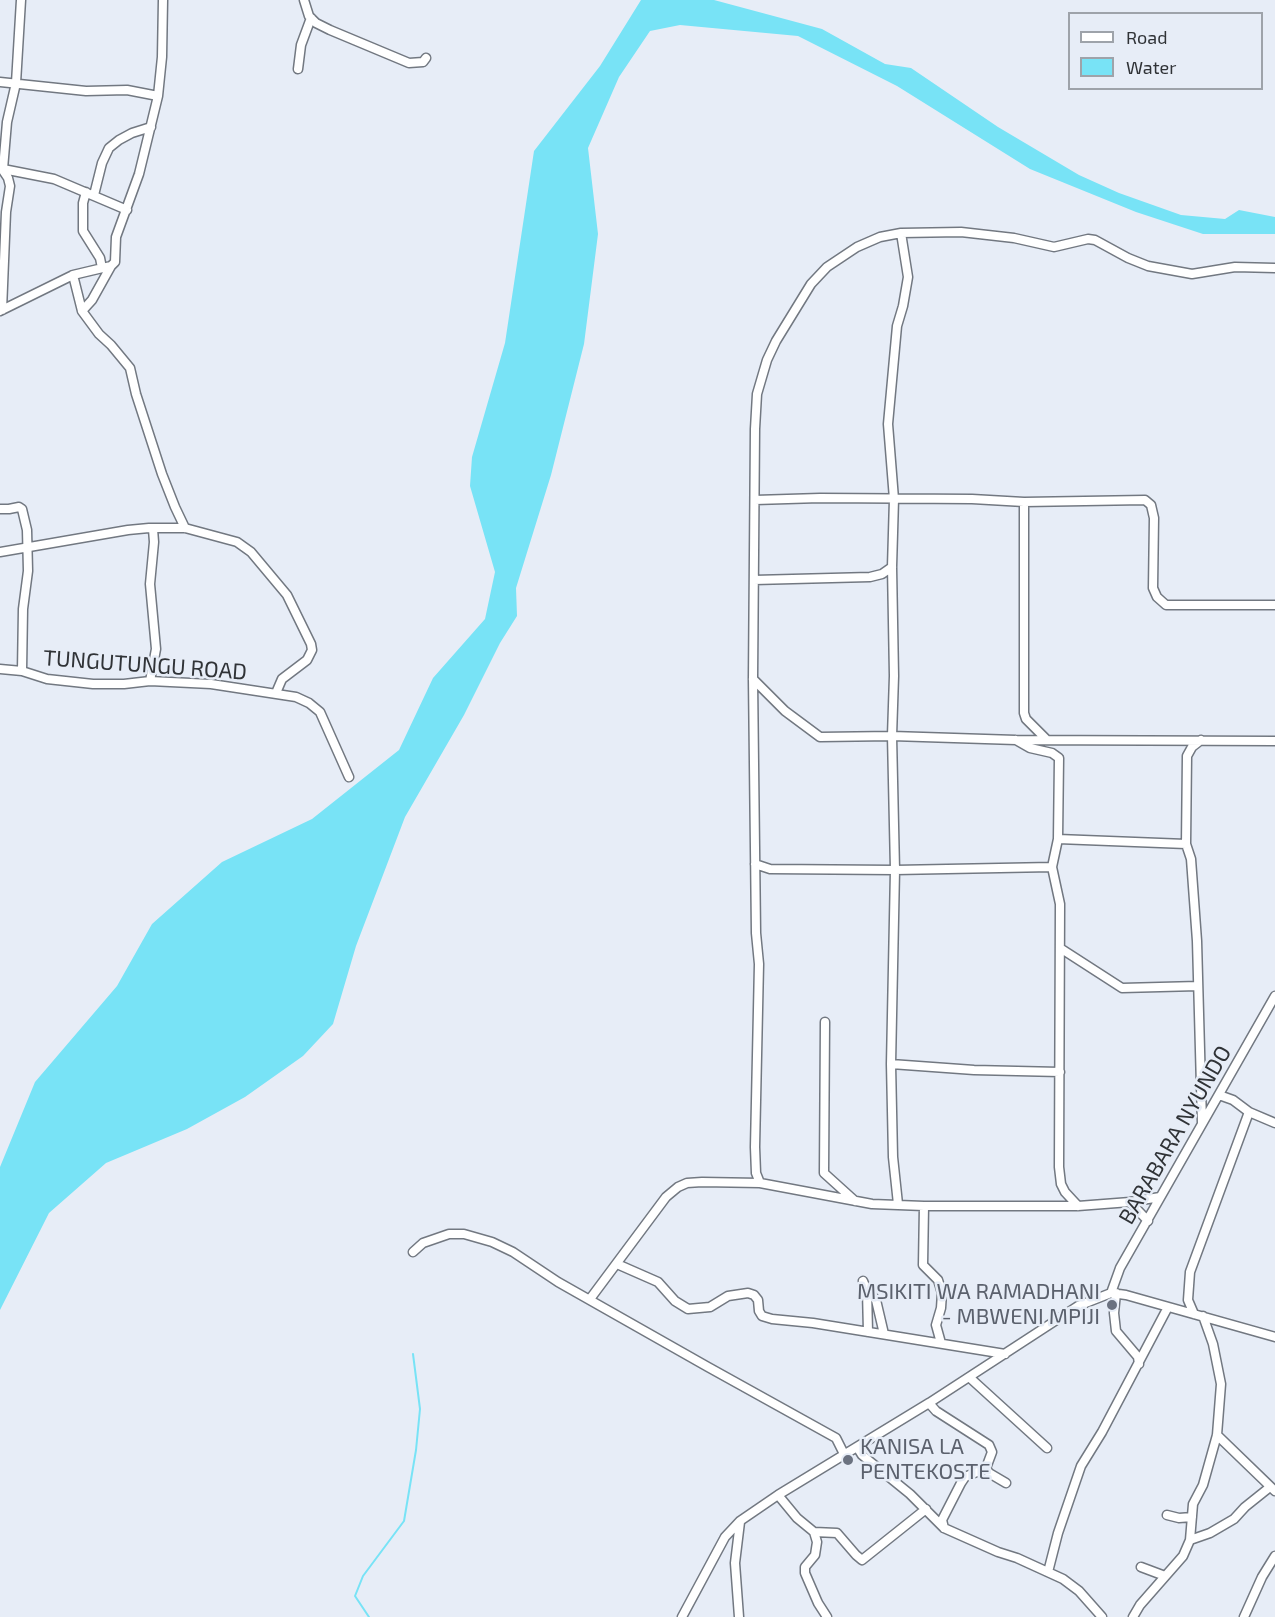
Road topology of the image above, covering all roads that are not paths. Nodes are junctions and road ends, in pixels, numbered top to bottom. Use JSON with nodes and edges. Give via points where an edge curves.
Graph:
{"nodes":[{"id":1,"x":21,"y":0,"type":"edge"},
{"id":2,"x":163,"y":0,"type":"edge"},
{"id":3,"x":304,"y":0,"type":"edge"},
{"id":4,"x":311,"y":18,"type":"junction"},
{"id":5,"x":426,"y":58,"type":"dead end"},
{"id":6,"x":298,"y":69,"type":"dead end"},
{"id":7,"x":0,"y":82,"type":"edge"},
{"id":8,"x":16,"y":83,"type":"junction"},
{"id":9,"x":158,"y":96,"type":"junction"},
{"id":10,"x":151,"y":127,"type":"junction"},
{"id":11,"x":1,"y":169,"type":"edge"},
{"id":12,"x":90,"y":194,"type":"junction"},
{"id":13,"x":126,"y":210,"type":"junction"},
{"id":14,"x":901,"y":233,"type":"junction"},
{"id":15,"x":107,"y":267,"type":"junction"},
{"id":16,"x":1275,"y":268,"type":"edge"},
{"id":17,"x":72,"y":275,"type":"junction"},
{"id":18,"x":1,"y":310,"type":"edge"},
{"id":19,"x":82,"y":310,"type":"junction"},
{"id":20,"x":894,"y":499,"type":"junction"},
{"id":21,"x":755,"y":500,"type":"junction"},
{"id":22,"x":1024,"y":502,"type":"junction"},
{"id":23,"x":0,"y":508,"type":"edge"},
{"id":24,"x":185,"y":528,"type":"junction"},
{"id":25,"x":153,"y":529,"type":"junction"},
{"id":26,"x":28,"y":548,"type":"junction"},
{"id":27,"x":0,"y":552,"type":"edge"},
{"id":28,"x":892,"y":567,"type":"junction"},
{"id":29,"x":754,"y":580,"type":"junction"},
{"id":30,"x":1275,"y":605,"type":"edge"},
{"id":31,"x":0,"y":669,"type":"edge"},
{"id":32,"x":22,"y":671,"type":"junction"},
{"id":33,"x":753,"y":679,"type":"junction"},
{"id":34,"x":150,"y":681,"type":"junction"},
{"id":35,"x":276,"y":693,"type":"junction"},
{"id":36,"x":892,"y":736,"type":"junction"},
{"id":37,"x":1016,"y":740,"type":"junction"},
{"id":38,"x":1047,"y":740,"type":"junction"},
{"id":39,"x":1202,"y":740,"type":"junction"},
{"id":40,"x":1275,"y":741,"type":"edge"},
{"id":41,"x":349,"y":777,"type":"dead end"},
{"id":42,"x":1058,"y":839,"type":"junction"},
{"id":43,"x":1186,"y":844,"type":"junction"},
{"id":44,"x":755,"y":864,"type":"junction"},
{"id":45,"x":1052,"y":867,"type":"junction"},
{"id":46,"x":895,"y":870,"type":"junction"},
{"id":47,"x":1060,"y":948,"type":"junction"},
{"id":48,"x":1198,"y":986,"type":"junction"},
{"id":49,"x":1275,"y":996,"type":"edge"},
{"id":50,"x":825,"y":1022,"type":"dead end"},
{"id":51,"x":891,"y":1064,"type":"junction"},
{"id":52,"x":1060,"y":1072,"type":"junction"},
{"id":53,"x":1219,"y":1095,"type":"junction"},
{"id":54,"x":1249,"y":1112,"type":"junction"},
{"id":55,"x":1202,"y":1123,"type":"junction"},
{"id":56,"x":1275,"y":1123,"type":"edge"},
{"id":57,"x":760,"y":1184,"type":"junction"},
{"id":58,"x":1160,"y":1197,"type":"junction"},
{"id":59,"x":855,"y":1201,"type":"junction"},
{"id":60,"x":1130,"y":1202,"type":"junction"},
{"id":61,"x":898,"y":1204,"type":"junction"},
{"id":62,"x":924,"y":1206,"type":"junction"},
{"id":63,"x":1078,"y":1206,"type":"junction"},
{"id":64,"x":1148,"y":1221,"type":"junction"},
{"id":65,"x":413,"y":1252,"type":"dead end"},
{"id":66,"x":617,"y":1264,"type":"junction"},
{"id":67,"x":863,"y":1281,"type":"dead end"},
{"id":68,"x":867,"y":1291,"type":"junction"},
{"id":69,"x":1113,"y":1293,"type":"junction"},
{"id":70,"x":590,"y":1299,"type":"junction"},
{"id":71,"x":1168,"y":1307,"type":"junction"},
{"id":72,"x":1198,"y":1315,"type":"junction"},
{"id":73,"x":868,"y":1332,"type":"junction"},
{"id":74,"x":884,"y":1334,"type":"junction"},
{"id":75,"x":1275,"y":1337,"type":"edge"},
{"id":76,"x":941,"y":1343,"type":"junction"},
{"id":77,"x":1005,"y":1354,"type":"junction"},
{"id":78,"x":1139,"y":1364,"type":"junction"},
{"id":79,"x":969,"y":1377,"type":"junction"},
{"id":80,"x":929,"y":1403,"type":"junction"},
{"id":81,"x":1217,"y":1435,"type":"junction"},
{"id":82,"x":857,"y":1447,"type":"junction"},
{"id":83,"x":1047,"y":1448,"type":"dead end"},
{"id":84,"x":844,"y":1454,"type":"junction"},
{"id":85,"x":986,"y":1468,"type":"junction"},
{"id":86,"x":1006,"y":1483,"type":"dead end"},
{"id":87,"x":1273,"y":1489,"type":"edge"},
{"id":88,"x":778,"y":1495,"type":"junction"},
{"id":89,"x":926,"y":1509,"type":"junction"},
{"id":90,"x":1167,"y":1515,"type":"dead end"},
{"id":91,"x":1192,"y":1517,"type":"junction"},
{"id":92,"x":740,"y":1521,"type":"junction"},
{"id":93,"x":944,"y":1528,"type":"junction"},
{"id":94,"x":814,"y":1532,"type":"junction"},
{"id":95,"x":1190,"y":1540,"type":"junction"},
{"id":96,"x":1275,"y":1556,"type":"edge"},
{"id":97,"x":1272,"y":1566,"type":"edge"},
{"id":98,"x":1141,"y":1567,"type":"dead end"},
{"id":99,"x":1048,"y":1572,"type":"junction"},
{"id":100,"x":1165,"y":1576,"type":"junction"},
{"id":101,"x":682,"y":1617,"type":"edge"},
{"id":102,"x":740,"y":1617,"type":"edge"},
{"id":103,"x":827,"y":1617,"type":"edge"},
{"id":104,"x":1102,"y":1617,"type":"edge"},
{"id":105,"x":1133,"y":1617,"type":"edge"},
{"id":106,"x":1245,"y":1617,"type":"edge"}],
"edges":[{"from":1,"to":8,"type":"street"},
{"from":2,"to":9,"type":"street"},
{"from":3,"to":4,"type":"street"},
{"from":4,"to":5,"type":"street","via":[[396,58],[419,63]]},
{"from":4,"to":6,"type":"street","via":[[301,45]]},
{"from":7,"to":8,"type":"street"},
{"from":8,"to":9,"type":"street","via":[[86,91],[127,90]]},
{"from":8,"to":11,"type":"street","via":[[6,122]]},
{"from":9,"to":10,"type":"street"},
{"from":10,"to":12,"type":"street","via":[[125,136],[109,148]]},
{"from":10,"to":13,"type":"street"},
{"from":11,"to":12,"type":"street","via":[[54,179]]},
{"from":11,"to":18,"type":"street","via":[[10,186]]},
{"from":12,"to":13,"type":"street"},
{"from":12,"to":15,"type":"street","via":[[83,203],[83,231]]},
{"from":13,"to":15,"type":"street","via":[[118,230],[115,262]]},
{"from":14,"to":16,"type":"street","via":[[961,232],[1054,247],[1088,239],[1148,266],[1192,274],[1235,267]]},
{"from":14,"to":20,"type":"street","via":[[908,277],[897,326],[888,424]]},
{"from":14,"to":21,"type":"street","via":[[880,237],[827,267],[811,284],[776,341],[757,394]]},
{"from":15,"to":17,"type":"street"},
{"from":15,"to":19,"type":"street","via":[[92,300]]},
{"from":17,"to":18,"type":"street"},
{"from":17,"to":19,"type":"street"},
{"from":19,"to":24,"type":"street","via":[[130,368],[162,474]]},
{"from":20,"to":21,"type":"street"},
{"from":20,"to":22,"type":"street"},
{"from":20,"to":28,"type":"street"},
{"from":21,"to":29,"type":"street"},
{"from":22,"to":30,"type":"street","via":[[1149,502],[1154,518],[1153,588],[1166,605]]},
{"from":22,"to":38,"type":"street","via":[[1024,713]]},
{"from":23,"to":26,"type":"street","via":[[22,509]]},
{"from":24,"to":25,"type":"street"},
{"from":24,"to":35,"type":"street","via":[[245,547],[287,595],[311,644],[310,655],[282,679]]},
{"from":25,"to":26,"type":"street"},
{"from":25,"to":34,"type":"street","via":[[150,584],[156,649]]},
{"from":26,"to":27,"type":"street"},
{"from":26,"to":32,"type":"street"},
{"from":28,"to":29,"type":"street","via":[[870,577]]},
{"from":28,"to":36,"type":"street"},
{"from":29,"to":33,"type":"street"},
{"from":31,"to":32,"type":"street","name":"TUNGUTUNGU ROAD"},
{"from":32,"to":34,"type":"street","name":"TUNGUTUNGU ROAD","via":[[47,680],[93,684]]},
{"from":33,"to":36,"type":"street","via":[[785,711],[820,737]]},
{"from":33,"to":44,"type":"street"},
{"from":34,"to":35,"type":"street","name":"TUNGUTUNGU ROAD"},
{"from":35,"to":41,"type":"street","name":"TUNGUTUNGU ROAD","via":[[296,697],[320,712]]},
{"from":36,"to":37,"type":"street"},
{"from":36,"to":46,"type":"street"},
{"from":37,"to":38,"type":"street"},
{"from":37,"to":42,"type":"street","via":[[1059,758]]},
{"from":38,"to":39,"type":"street"},
{"from":39,"to":40,"type":"street"},
{"from":39,"to":43,"type":"street","via":[[1187,756]]},
{"from":42,"to":43,"type":"street"},
{"from":42,"to":45,"type":"street"},
{"from":43,"to":48,"type":"street","via":[[1191,859]]},
{"from":44,"to":46,"type":"street","via":[[770,869]]},
{"from":44,"to":57,"type":"street","via":[[759,964],[755,1147]]},
{"from":45,"to":46,"type":"street"},
{"from":45,"to":47,"type":"street","via":[[1060,904]]},
{"from":46,"to":51,"type":"street"},
{"from":47,"to":48,"type":"street","via":[[1122,988]]},
{"from":47,"to":52,"type":"street"},
{"from":48,"to":55,"type":"street"},
{"from":49,"to":53,"type":"street","name":"BARABARA NYUNDO"},
{"from":50,"to":59,"type":"street","via":[[824,1173]]},
{"from":51,"to":52,"type":"street"},
{"from":51,"to":61,"type":"street"},
{"from":52,"to":63,"type":"street","via":[[1061,1184]]},
{"from":53,"to":54,"type":"street"},
{"from":53,"to":55,"type":"street","name":"BARABARA NYUNDO"},
{"from":54,"to":56,"type":"street"},
{"from":54,"to":72,"type":"street","via":[[1190,1272],[1188,1300]]},
{"from":55,"to":58,"type":"street","name":"BARABARA NYUNDO"},
{"from":57,"to":59,"type":"street"},
{"from":57,"to":66,"type":"street","via":[[702,1182],[678,1187],[666,1197]]},
{"from":58,"to":60,"type":"street"},
{"from":58,"to":64,"type":"street","name":"BARABARA NYUNDO"},
{"from":59,"to":61,"type":"street"},
{"from":60,"to":63,"type":"street"},
{"from":60,"to":64,"type":"street"},
{"from":61,"to":62,"type":"street"},
{"from":62,"to":63,"type":"street"},
{"from":62,"to":76,"type":"street","via":[[923,1266],[938,1280],[942,1293],[936,1325]]},
{"from":64,"to":69,"type":"street","name":"BARABARA NYUNDO","via":[[1120,1268]]},
{"from":65,"to":70,"type":"street","via":[[423,1243],[449,1234],[464,1234],[507,1249]]},
{"from":66,"to":70,"type":"street"},
{"from":66,"to":73,"type":"street","via":[[658,1282],[688,1309],[710,1307],[728,1296],[748,1293],[758,1300],[762,1316]]},
{"from":67,"to":68,"type":"street"},
{"from":68,"to":73,"type":"street"},
{"from":68,"to":74,"type":"street","via":[[876,1300]]},
{"from":69,"to":71,"type":"street"},
{"from":69,"to":77,"type":"street","via":[[1078,1306]]},
{"from":69,"to":78,"type":"street","name":"BARABARA NYUNDO","via":[[1116,1331],[1138,1357]]},
{"from":70,"to":84,"type":"street","via":[[836,1438]]},
{"from":71,"to":72,"type":"street"},
{"from":71,"to":78,"type":"street"},
{"from":72,"to":75,"type":"street"},
{"from":72,"to":81,"type":"street","via":[[1213,1344],[1221,1384]]},
{"from":73,"to":74,"type":"street"},
{"from":74,"to":76,"type":"street"},
{"from":76,"to":77,"type":"street"},
{"from":77,"to":79,"type":"street"},
{"from":78,"to":99,"type":"street","via":[[1081,1466]]},
{"from":79,"to":80,"type":"street"},
{"from":79,"to":83,"type":"street"},
{"from":80,"to":82,"type":"street"},
{"from":80,"to":85,"type":"street","via":[[989,1445],[992,1452]]},
{"from":81,"to":87,"type":"street"},
{"from":81,"to":91,"type":"street"},
{"from":82,"to":84,"type":"street"},
{"from":82,"to":89,"type":"street"},
{"from":84,"to":88,"type":"street"},
{"from":85,"to":86,"type":"street"},
{"from":85,"to":93,"type":"street","via":[[965,1477],[942,1520]]},
{"from":87,"to":95,"type":"street","via":[[1228,1523]]},
{"from":88,"to":92,"type":"street"},
{"from":88,"to":94,"type":"street"},
{"from":89,"to":93,"type":"street"},
{"from":89,"to":94,"type":"street","via":[[862,1560],[837,1533]]},
{"from":90,"to":91,"type":"street"},
{"from":91,"to":95,"type":"street"},
{"from":92,"to":101,"type":"street","via":[[725,1537]]},
{"from":92,"to":102,"type":"street","via":[[735,1563]]},
{"from":93,"to":99,"type":"street"},
{"from":94,"to":103,"type":"street","via":[[815,1556],[805,1567],[805,1573]]},
{"from":95,"to":100,"type":"street","via":[[1183,1556]]},
{"from":96,"to":97,"type":"street"},
{"from":97,"to":106,"type":"street"},
{"from":98,"to":100,"type":"street"},
{"from":99,"to":104,"type":"street","via":[[1079,1591]]},
{"from":100,"to":105,"type":"street"}]}
